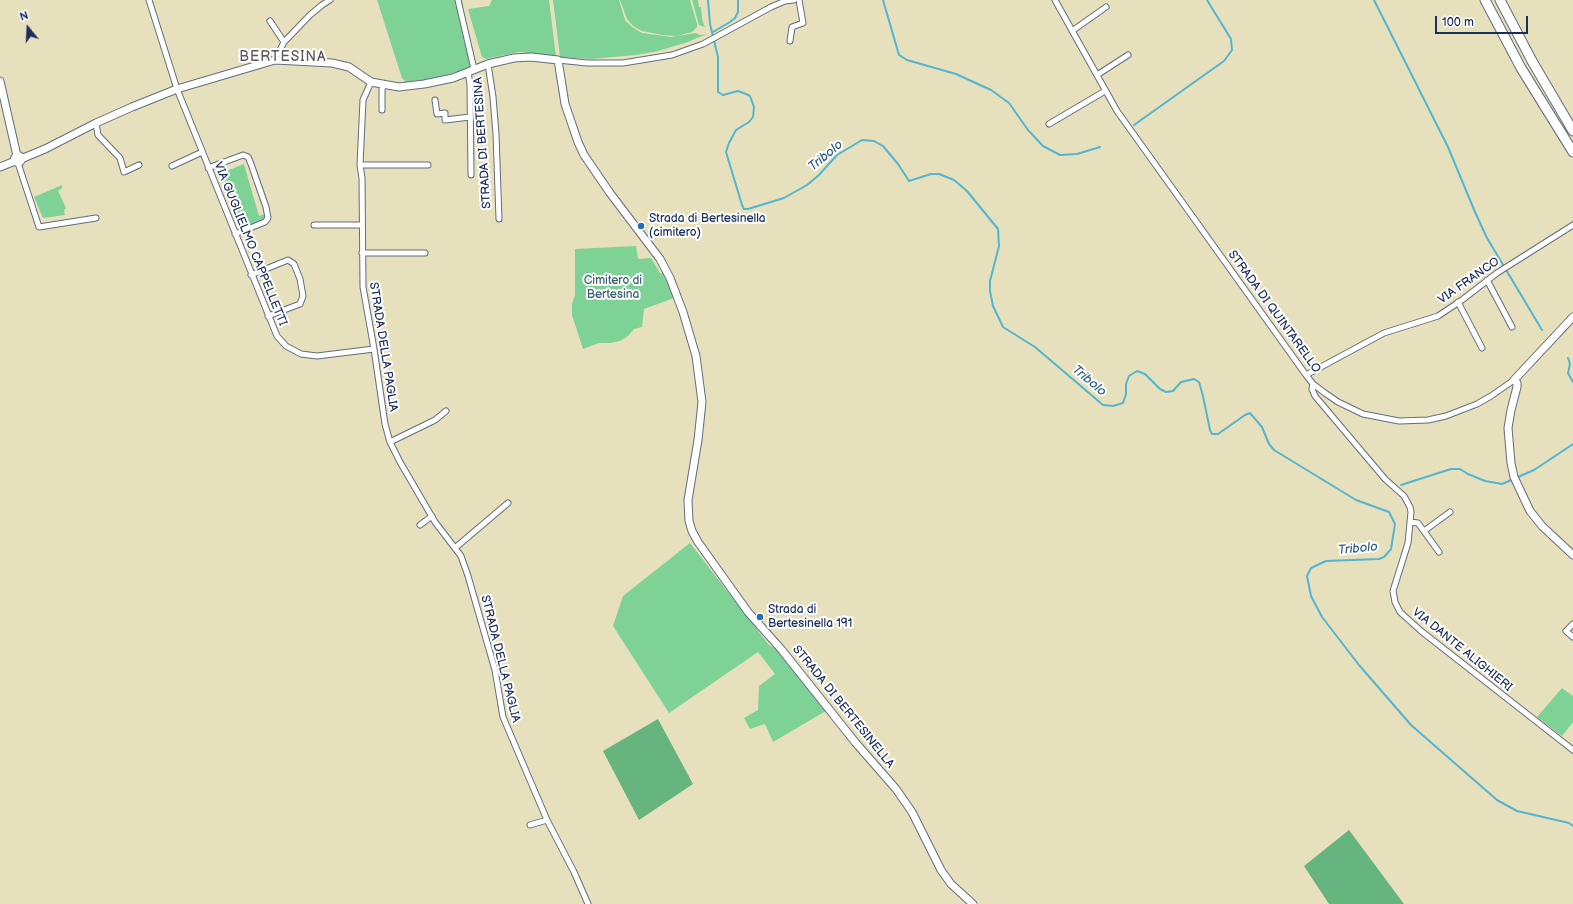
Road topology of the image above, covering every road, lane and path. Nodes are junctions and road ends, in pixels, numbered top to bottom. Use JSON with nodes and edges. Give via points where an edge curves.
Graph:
{"nodes":[{"id":1,"x":149,"y":0,"type":"edge"},
{"id":2,"x":330,"y":0,"type":"edge"},
{"id":3,"x":458,"y":0,"type":"edge"},
{"id":4,"x":794,"y":0,"type":"edge"},
{"id":5,"x":799,"y":0,"type":"edge"},
{"id":6,"x":1055,"y":0,"type":"edge"},
{"id":7,"x":1485,"y":0,"type":"edge"},
{"id":8,"x":1500,"y":0,"type":"edge"},
{"id":9,"x":320,"y":2,"type":"edge"},
{"id":10,"x":1106,"y":7,"type":"dead end"},
{"id":11,"x":270,"y":22,"type":"dead end"},
{"id":12,"x":1072,"y":31,"type":"junction"},
{"id":13,"x":790,"y":40,"type":"dead end"},
{"id":14,"x":284,"y":42,"type":"junction"},
{"id":15,"x":1128,"y":55,"type":"dead end"},
{"id":16,"x":275,"y":60,"type":"junction"},
{"id":17,"x":558,"y":60,"type":"junction"},
{"id":18,"x":488,"y":64,"type":"junction"},
{"id":19,"x":471,"y":71,"type":"junction"},
{"id":20,"x":1096,"y":75,"type":"junction"},
{"id":21,"x":371,"y":82,"type":"junction"},
{"id":22,"x":1,"y":85,"type":"edge"},
{"id":23,"x":384,"y":85,"type":"junction"},
{"id":24,"x":177,"y":89,"type":"junction"},
{"id":25,"x":1105,"y":91,"type":"junction"},
{"id":26,"x":435,"y":100,"type":"dead end"},
{"id":27,"x":382,"y":110,"type":"dead end"},
{"id":28,"x":470,"y":117,"type":"junction"},
{"id":29,"x":96,"y":123,"type":"junction"},
{"id":30,"x":1049,"y":124,"type":"dead end"},
{"id":31,"x":1573,"y":131,"type":"edge"},
{"id":32,"x":202,"y":152,"type":"junction"},
{"id":33,"x":1573,"y":152,"type":"edge"},
{"id":34,"x":18,"y":159,"type":"junction"},
{"id":35,"x":139,"y":165,"type":"dead end"},
{"id":36,"x":360,"y":165,"type":"junction"},
{"id":37,"x":428,"y":165,"type":"dead end"},
{"id":38,"x":172,"y":166,"type":"dead end"},
{"id":39,"x":0,"y":167,"type":"edge"},
{"id":40,"x":208,"y":168,"type":"junction"},
{"id":41,"x":471,"y":175,"type":"dead end"},
{"id":42,"x":96,"y":218,"type":"dead end"},
{"id":43,"x":499,"y":219,"type":"dead end"},
{"id":44,"x":314,"y":225,"type":"dead end"},
{"id":45,"x":361,"y":225,"type":"junction"},
{"id":46,"x":1573,"y":225,"type":"edge"},
{"id":47,"x":235,"y":234,"type":"junction"},
{"id":48,"x":362,"y":253,"type":"junction"},
{"id":49,"x":425,"y":253,"type":"dead end"},
{"id":50,"x":251,"y":274,"type":"junction"},
{"id":51,"x":1487,"y":280,"type":"junction"},
{"id":52,"x":1458,"y":302,"type":"junction"},
{"id":53,"x":268,"y":316,"type":"junction"},
{"id":54,"x":1573,"y":317,"type":"edge"},
{"id":55,"x":1512,"y":327,"type":"dead end"},
{"id":56,"x":1482,"y":348,"type":"dead end"},
{"id":57,"x":374,"y":349,"type":"junction"},
{"id":58,"x":1306,"y":375,"type":"junction"},
{"id":59,"x":1514,"y":380,"type":"junction"},
{"id":60,"x":1313,"y":384,"type":"junction"},
{"id":61,"x":446,"y":411,"type":"dead end"},
{"id":62,"x":390,"y":442,"type":"junction"},
{"id":63,"x":508,"y":503,"type":"dead end"},
{"id":64,"x":1450,"y":512,"type":"dead end"},
{"id":65,"x":432,"y":516,"type":"junction"},
{"id":66,"x":1410,"y":522,"type":"junction"},
{"id":67,"x":420,"y":525,"type":"dead end"},
{"id":68,"x":1424,"y":531,"type":"junction"},
{"id":69,"x":455,"y":548,"type":"junction"},
{"id":70,"x":1439,"y":552,"type":"dead end"},
{"id":71,"x":1573,"y":555,"type":"edge"},
{"id":72,"x":1573,"y":624,"type":"edge"},
{"id":73,"x":1573,"y":637,"type":"edge"},
{"id":74,"x":1573,"y":750,"type":"edge"},
{"id":75,"x":547,"y":820,"type":"junction"},
{"id":76,"x":530,"y":825,"type":"dead end"},
{"id":77,"x":588,"y":904,"type":"edge"},
{"id":78,"x":973,"y":904,"type":"edge"}],
"edges":[{"from":1,"to":24,"type":"street"},
{"from":2,"to":9,"type":"street"},
{"from":3,"to":19,"type":"street"},
{"from":4,"to":17,"type":"street","via":[[771,7],[714,38],[672,55],[604,64]]},
{"from":5,"to":13,"type":"street","via":[[803,23],[792,27]]},
{"from":6,"to":12,"type":"street","name":"STRADA DI QUINTARELLO"},
{"from":7,"to":33,"type":"highway","via":[[1521,68]]},
{"from":8,"to":31,"type":"highway"},
{"from":9,"to":14,"type":"street"},
{"from":10,"to":12,"type":"street"},
{"from":11,"to":14,"type":"street"},
{"from":12,"to":20,"type":"street","name":"STRADA DI QUINTARELLO"},
{"from":14,"to":16,"type":"street"},
{"from":15,"to":20,"type":"street"},
{"from":16,"to":21,"type":"street","name":"STRADA DI BERTESINA","via":[[332,63],[350,67]]},
{"from":16,"to":24,"type":"street","name":"STRADA DI BERTESINA"},
{"from":17,"to":18,"type":"street","name":"STRADA DI BERTESINA","via":[[524,57]]},
{"from":17,"to":78,"type":"street","name":"STRADA DI BERTESINELLA","via":[[565,104],[578,142],[610,194],[660,260],[670,278],[696,356],[702,402],[688,500],[692,530],[748,612],[896,789],[912,812],[941,870],[951,884]]},
{"from":18,"to":19,"type":"street","name":"STRADA DI BERTESINA"},
{"from":18,"to":43,"type":"street","name":"STRADA DI BERTESINA","via":[[496,134]]},
{"from":19,"to":23,"type":"street","name":"STRADA DI BERTESINA","via":[[424,84],[399,87]]},
{"from":19,"to":28,"type":"street","name":"STRADA DI BERTESINA"},
{"from":20,"to":25,"type":"street","name":"STRADA DI QUINTARELLO"},
{"from":21,"to":23,"type":"street","name":"STRADA DI BERTESINA"},
{"from":21,"to":36,"type":"street","name":"STRADA DELLA PAGLIA","via":[[363,100]]},
{"from":22,"to":34,"type":"street"},
{"from":23,"to":27,"type":"street"},
{"from":24,"to":29,"type":"street","name":"STRADA DI BERTESINA"},
{"from":24,"to":32,"type":"street","name":"VIA GUGLIELMO CAPPELLETTI"},
{"from":25,"to":30,"type":"street"},
{"from":25,"to":58,"type":"street","name":"STRADA DI QUINTARELLO","via":[[1121,118]]},
{"from":26,"to":28,"type":"street","name":"STRADA DI BERTESINA","via":[[436,114],[445,113],[445,120]]},
{"from":28,"to":41,"type":"street","name":"STRADA DI BERTESINA"},
{"from":29,"to":34,"type":"street","name":"STRADA DI BERTESINA","via":[[45,149]]},
{"from":29,"to":35,"type":"street","via":[[98,135],[120,158],[124,172]]},
{"from":32,"to":38,"type":"street","name":"VIA GUGLIELMO CAPPELLETTI"},
{"from":32,"to":40,"type":"street","name":"VIA GUGLIELMO CAPPELLETTI"},
{"from":34,"to":39,"type":"street","name":"STRADA DI BERTESINA"},
{"from":34,"to":42,"type":"street","via":[[39,227]]},
{"from":36,"to":37,"type":"street"},
{"from":36,"to":45,"type":"street","name":"STRADA DELLA PAGLIA"},
{"from":40,"to":47,"type":"street","name":"VIA GUGLIELMO CAPPELLETTI"},
{"from":40,"to":47,"type":"street","via":[[243,155],[251,164],[268,218],[265,222]]},
{"from":44,"to":45,"type":"street"},
{"from":45,"to":48,"type":"street","name":"STRADA DELLA PAGLIA"},
{"from":46,"to":51,"type":"street","name":"VIA FRANCO"},
{"from":47,"to":50,"type":"street","name":"VIA GUGLIELMO CAPPELLETTI"},
{"from":48,"to":49,"type":"street"},
{"from":48,"to":57,"type":"street","name":"STRADA DELLA PAGLIA","via":[[363,287]]},
{"from":50,"to":53,"type":"street","name":"VIA GUGLIELMO CAPPELLETTI"},
{"from":50,"to":53,"type":"street","via":[[288,260],[294,264],[303,296],[300,304]]},
{"from":51,"to":52,"type":"street","name":"VIA FRANCO"},
{"from":51,"to":55,"type":"street"},
{"from":52,"to":56,"type":"street"},
{"from":52,"to":58,"type":"street","name":"VIA FRANCO","via":[[1438,316],[1384,333]]},
{"from":53,"to":57,"type":"street","name":"VIA GUGLIELMO CAPPELLETTI","via":[[277,336],[286,346],[301,354],[317,356]]},
{"from":54,"to":59,"type":"street"},
{"from":57,"to":62,"type":"street","name":"STRADA DELLA PAGLIA"},
{"from":58,"to":60,"type":"street","name":"STRADA DI QUINTARELLO"},
{"from":59,"to":60,"type":"street","name":"STRADA DI QUINTARELLO","via":[[1491,396],[1463,410],[1438,418],[1412,421],[1363,414],[1338,402]]},
{"from":59,"to":71,"type":"street","via":[[1517,387],[1508,436],[1514,477],[1530,511]]},
{"from":60,"to":66,"type":"street","name":"VIA DANTE ALIGHIERI","via":[[1315,396],[1385,479],[1406,499],[1411,512]]},
{"from":61,"to":62,"type":"street","via":[[429,423]]},
{"from":62,"to":65,"type":"street","name":"STRADA DELLA PAGLIA"},
{"from":63,"to":69,"type":"street"},
{"from":64,"to":68,"type":"street"},
{"from":65,"to":67,"type":"street"},
{"from":65,"to":69,"type":"street","name":"STRADA DELLA PAGLIA"},
{"from":66,"to":68,"type":"street","via":[[1418,523]]},
{"from":66,"to":74,"type":"street","name":"VIA DANTE ALIGHIERI","via":[[1408,542],[1393,591],[1394,602],[1400,612]]},
{"from":68,"to":70,"type":"street"},
{"from":69,"to":75,"type":"street","name":"STRADA DELLA PAGLIA","via":[[461,556],[468,576],[495,670],[503,717]]},
{"from":72,"to":73,"type":"street","via":[[1566,631]]},
{"from":75,"to":76,"type":"street"},
{"from":75,"to":77,"type":"street","name":"STRADA DELLA PAGLIA"}]}
